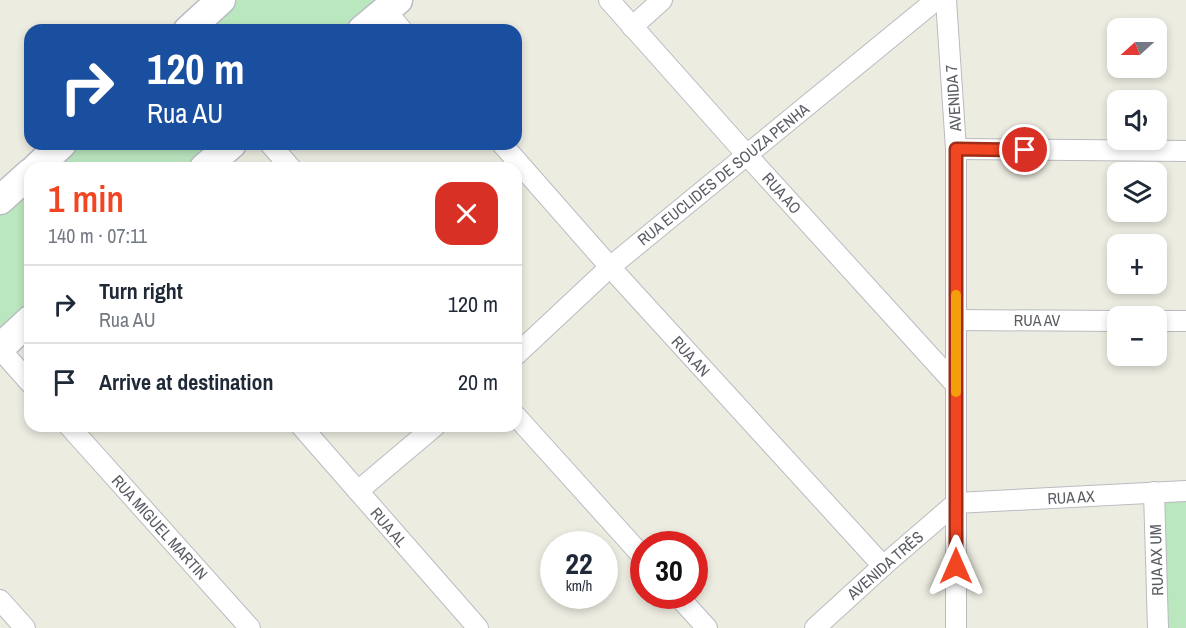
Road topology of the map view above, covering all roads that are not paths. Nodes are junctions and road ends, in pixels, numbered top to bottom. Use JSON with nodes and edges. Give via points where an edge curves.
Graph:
{"nodes":[{"id":1,"x":221,"y":0,"type":"edge"},
{"id":2,"x":609,"y":0,"type":"edge"},
{"id":3,"x":662,"y":0,"type":"edge"},
{"id":4,"x":936,"y":0,"type":"edge"},
{"id":5,"x":946,"y":0,"type":"edge"},
{"id":6,"x":395,"y":14,"type":"edge"},
{"id":7,"x":195,"y":24,"type":"edge"},
{"id":8,"x":374,"y":24,"type":"edge"},
{"id":9,"x":632,"y":27,"type":"junction"},
{"id":10,"x":956,"y":149,"type":"junction"},
{"id":11,"x":56,"y":150,"type":"edge"},
{"id":12,"x":225,"y":150,"type":"edge"},
{"id":13,"x":275,"y":150,"type":"edge"},
{"id":14,"x":507,"y":150,"type":"edge"},
{"id":15,"x":1186,"y":151,"type":"edge"},
{"id":16,"x":746,"y":154,"type":"junction"},
{"id":17,"x":42,"y":162,"type":"edge"},
{"id":18,"x":211,"y":162,"type":"edge"},
{"id":19,"x":286,"y":162,"type":"edge"},
{"id":20,"x":518,"y":162,"type":"edge"},
{"id":21,"x":522,"y":167,"type":"edge"},
{"id":22,"x":24,"y":178,"type":"edge"},
{"id":23,"x":0,"y":200,"type":"edge"},
{"id":24,"x":610,"y":267,"type":"junction"},
{"id":25,"x":956,"y":320,"type":"junction"},
{"id":26,"x":1107,"y":321,"type":"edge"},
{"id":27,"x":1167,"y":321,"type":"edge"},
{"id":28,"x":1186,"y":321,"type":"edge"},
{"id":29,"x":24,"y":326,"type":"edge"},
{"id":30,"x":0,"y":348,"type":"edge"},
{"id":31,"x":522,"y":349,"type":"edge"},
{"id":32,"x":24,"y":376,"type":"edge"},
{"id":33,"x":956,"y":385,"type":"junction"},
{"id":34,"x":522,"y":423,"type":"edge"},
{"id":35,"x":74,"y":432,"type":"edge"},
{"id":36,"x":306,"y":432,"type":"edge"},
{"id":37,"x":428,"y":432,"type":"edge"},
{"id":38,"x":358,"y":491,"type":"junction"},
{"id":39,"x":1186,"y":491,"type":"edge"},
{"id":40,"x":1154,"y":492,"type":"junction"},
{"id":41,"x":956,"y":503,"type":"junction"},
{"id":42,"x":630,"y":542,"type":"edge"},
{"id":43,"x":883,"y":566,"type":"junction"},
{"id":44,"x":0,"y":600,"type":"edge"},
{"id":45,"x":690,"y":609,"type":"edge"},
{"id":46,"x":25,"y":628,"type":"edge"},
{"id":47,"x":250,"y":628,"type":"edge"},
{"id":48,"x":478,"y":628,"type":"edge"},
{"id":49,"x":707,"y":628,"type":"edge"},
{"id":50,"x":814,"y":628,"type":"edge"},
{"id":51,"x":956,"y":628,"type":"edge"},
{"id":52,"x":1158,"y":628,"type":"edge"}],
"edges":[{"from":1,"to":7,"type":"main road"},
{"from":2,"to":9,"type":"street","name":"RUA AO"},
{"from":3,"to":9,"type":"street"},
{"from":4,"to":16,"type":"street","name":"RUA EUCLIDES DE SOUZA PENHA"},
{"from":5,"to":10,"type":"street","name":"AVENIDA 7"},
{"from":6,"to":8,"type":"main road"},
{"from":9,"to":16,"type":"street","name":"RUA AO"},
{"from":10,"to":15,"type":"street"},
{"from":10,"to":25,"type":"street","name":"AVENIDA 7"},
{"from":11,"to":17,"type":"main road"},
{"from":12,"to":18,"type":"main road"},
{"from":13,"to":19,"type":"street"},
{"from":14,"to":20,"type":"street","name":"RUA AN"},
{"from":16,"to":24,"type":"street","name":"RUA EUCLIDES DE SOUZA PENHA"},
{"from":16,"to":33,"type":"street","name":"RUA AO"},
{"from":21,"to":24,"type":"street","name":"RUA AN"},
{"from":22,"to":23,"type":"main road"},
{"from":24,"to":31,"type":"street","name":"RUA EUCLIDES DE SOUZA PENHA"},
{"from":24,"to":43,"type":"street","name":"RUA AN"},
{"from":25,"to":26,"type":"street","name":"RUA AV"},
{"from":25,"to":33,"type":"street","name":"AVENIDA 7"},
{"from":27,"to":28,"type":"street"},
{"from":29,"to":30,"type":"main road"},
{"from":30,"to":32,"type":"street"},
{"from":33,"to":41,"type":"street","name":"AVENIDA 7"},
{"from":34,"to":42,"type":"street"},
{"from":35,"to":47,"type":"street","name":"RUA MIGUEL MARTIN"},
{"from":36,"to":38,"type":"street","name":"RUA AL"},
{"from":37,"to":38,"type":"street"},
{"from":38,"to":48,"type":"street","name":"RUA AL"},
{"from":39,"to":40,"type":"street","name":"RUA AX"},
{"from":40,"to":41,"type":"street","name":"RUA AX"},
{"from":40,"to":52,"type":"street","name":"RUA AX UM"},
{"from":41,"to":43,"type":"street","name":"AVENIDA TRÊS"},
{"from":41,"to":51,"type":"street","name":"AVENIDA 7"},
{"from":43,"to":50,"type":"street","name":"AVENIDA TRÊS"},
{"from":44,"to":46,"type":"street"},
{"from":45,"to":49,"type":"street"}]}
